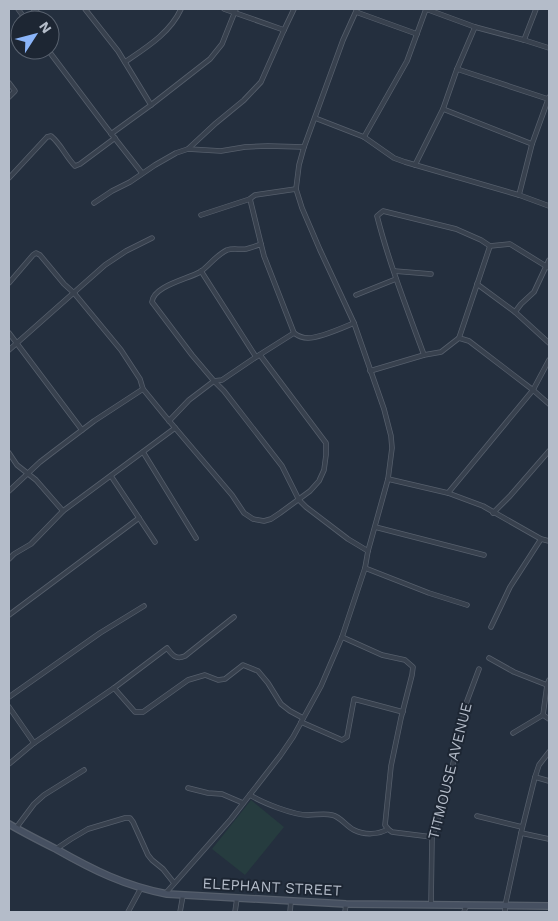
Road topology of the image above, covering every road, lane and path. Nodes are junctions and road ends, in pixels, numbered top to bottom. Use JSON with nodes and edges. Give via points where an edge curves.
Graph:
{"nodes":[{"id":1,"x":85,"y":9,"type":"edge"},
{"id":2,"x":181,"y":9,"type":"edge"},
{"id":3,"x":224,"y":9,"type":"edge"},
{"id":4,"x":294,"y":9,"type":"edge"},
{"id":5,"x":426,"y":9,"type":"edge"},
{"id":6,"x":536,"y":9,"type":"edge"},
{"id":7,"x":356,"y":10,"type":"edge"},
{"id":8,"x":235,"y":11,"type":"edge"},
{"id":9,"x":475,"y":27,"type":"junction"},
{"id":10,"x":284,"y":30,"type":"junction"},
{"id":11,"x":417,"y":34,"type":"junction"},
{"id":12,"x":524,"y":40,"type":"junction"},
{"id":13,"x":549,"y":48,"type":"edge"},
{"id":14,"x":56,"y":60,"type":"edge"},
{"id":15,"x":125,"y":62,"type":"junction"},
{"id":16,"x":457,"y":68,"type":"junction"},
{"id":17,"x":9,"y":82,"type":"edge"},
{"id":18,"x":9,"y":97,"type":"edge"},
{"id":19,"x":549,"y":98,"type":"edge"},
{"id":20,"x":151,"y":105,"type":"junction"},
{"id":21,"x":443,"y":108,"type":"junction"},
{"id":22,"x":315,"y":118,"type":"junction"},
{"id":23,"x":111,"y":134,"type":"junction"},
{"id":24,"x":364,"y":136,"type":"junction"},
{"id":25,"x":115,"y":138,"type":"junction"},
{"id":26,"x":532,"y":144,"type":"junction"},
{"id":27,"x":304,"y":147,"type":"junction"},
{"id":28,"x":188,"y":148,"type":"junction"},
{"id":29,"x":415,"y":165,"type":"junction"},
{"id":30,"x":142,"y":173,"type":"junction"},
{"id":31,"x":9,"y":178,"type":"edge"},
{"id":32,"x":296,"y":189,"type":"junction"},
{"id":33,"x":519,"y":195,"type":"junction"},
{"id":34,"x":250,"y":200,"type":"junction"},
{"id":35,"x":94,"y":203,"type":"dead end"},
{"id":36,"x":549,"y":206,"type":"edge"},
{"id":37,"x":201,"y":215,"type":"dead end"},
{"id":38,"x":152,"y":238,"type":"dead end"},
{"id":39,"x":261,"y":244,"type":"junction"},
{"id":40,"x":490,"y":246,"type":"junction"},
{"id":41,"x":549,"y":260,"type":"edge"},
{"id":42,"x":548,"y":267,"type":"edge"},
{"id":43,"x":201,"y":271,"type":"junction"},
{"id":44,"x":394,"y":271,"type":"junction"},
{"id":45,"x":430,"y":274,"type":"dead end"},
{"id":46,"x":396,"y":279,"type":"junction"},
{"id":47,"x":9,"y":283,"type":"edge"},
{"id":48,"x":477,"y":284,"type":"junction"},
{"id":49,"x":74,"y":293,"type":"junction"},
{"id":50,"x":356,"y":295,"type":"dead end"},
{"id":51,"x":515,"y":312,"type":"junction"},
{"id":52,"x":354,"y":323,"type":"junction"},
{"id":53,"x":9,"y":333,"type":"edge"},
{"id":54,"x":294,"y":333,"type":"junction"},
{"id":55,"x":459,"y":338,"type":"junction"},
{"id":56,"x":17,"y":343,"type":"junction"},
{"id":57,"x":549,"y":343,"type":"edge"},
{"id":58,"x":9,"y":350,"type":"edge"},
{"id":59,"x":424,"y":355,"type":"junction"},
{"id":60,"x":258,"y":356,"type":"junction"},
{"id":61,"x":549,"y":360,"type":"edge"},
{"id":62,"x":370,"y":371,"type":"junction"},
{"id":63,"x":214,"y":381,"type":"junction"},
{"id":64,"x":143,"y":389,"type":"junction"},
{"id":65,"x":533,"y":390,"type":"junction"},
{"id":66,"x":549,"y":404,"type":"edge"},
{"id":67,"x":169,"y":421,"type":"junction"},
{"id":68,"x":175,"y":428,"type":"junction"},
{"id":69,"x":82,"y":430,"type":"junction"},
{"id":70,"x":549,"y":451,"type":"edge"},
{"id":71,"x":143,"y":452,"type":"junction"},
{"id":72,"x":9,"y":453,"type":"edge"},
{"id":73,"x":28,"y":473,"type":"junction"},
{"id":74,"x":111,"y":476,"type":"junction"},
{"id":75,"x":388,"y":479,"type":"junction"},
{"id":76,"x":9,"y":491,"type":"edge"},
{"id":77,"x":448,"y":493,"type":"junction"},
{"id":78,"x":299,"y":500,"type":"junction"},
{"id":79,"x":63,"y":511,"type":"junction"},
{"id":80,"x":493,"y":513,"type":"junction"},
{"id":81,"x":139,"y":518,"type":"junction"},
{"id":82,"x":375,"y":527,"type":"junction"},
{"id":83,"x":196,"y":538,"type":"dead end"},
{"id":84,"x":541,"y":538,"type":"junction"},
{"id":85,"x":549,"y":541,"type":"edge"},
{"id":86,"x":155,"y":542,"type":"dead end"},
{"id":87,"x":368,"y":551,"type":"junction"},
{"id":88,"x":484,"y":555,"type":"dead end"},
{"id":89,"x":9,"y":559,"type":"edge"},
{"id":90,"x":365,"y":568,"type":"junction"},
{"id":91,"x":468,"y":605,"type":"dead end"},
{"id":92,"x":144,"y":606,"type":"dead end"},
{"id":93,"x":9,"y":615,"type":"edge"},
{"id":94,"x":234,"y":617,"type":"dead end"},
{"id":95,"x":491,"y":627,"type":"dead end"},
{"id":96,"x":342,"y":638,"type":"junction"},
{"id":97,"x":489,"y":658,"type":"dead end"},
{"id":98,"x":479,"y":670,"type":"dead end"},
{"id":99,"x":549,"y":680,"type":"edge"},
{"id":100,"x":547,"y":685,"type":"junction"},
{"id":101,"x":114,"y":688,"type":"junction"},
{"id":102,"x":9,"y":697,"type":"edge"},
{"id":103,"x":9,"y":707,"type":"edge"},
{"id":104,"x":403,"y":712,"type":"junction"},
{"id":105,"x":543,"y":715,"type":"junction"},
{"id":106,"x":549,"y":719,"type":"edge"},
{"id":107,"x":302,"y":720,"type":"junction"},
{"id":108,"x":513,"y":733,"type":"dead end"},
{"id":109,"x":34,"y":743,"type":"junction"},
{"id":110,"x":549,"y":752,"type":"edge"},
{"id":111,"x":9,"y":764,"type":"edge"},
{"id":112,"x":84,"y":770,"type":"dead end"},
{"id":113,"x":535,"y":777,"type":"junction"},
{"id":114,"x":549,"y":781,"type":"edge"},
{"id":115,"x":188,"y":788,"type":"dead end"},
{"id":116,"x":250,"y":795,"type":"junction"},
{"id":117,"x":244,"y":803,"type":"junction"},
{"id":118,"x":477,"y":816,"type":"dead end"},
{"id":119,"x":9,"y":824,"type":"edge"},
{"id":120,"x":16,"y":828,"type":"junction"},
{"id":121,"x":388,"y":829,"type":"junction"},
{"id":122,"x":521,"y":830,"type":"junction"},
{"id":123,"x":432,"y":837,"type":"junction"},
{"id":124,"x":549,"y":839,"type":"edge"},
{"id":125,"x":56,"y":849,"type":"junction"},
{"id":126,"x":174,"y":883,"type":"junction"},
{"id":127,"x":141,"y":888,"type":"junction"},
{"id":128,"x":165,"y":894,"type":"junction"},
{"id":129,"x":183,"y":895,"type":"junction"},
{"id":130,"x":237,"y":898,"type":"junction"},
{"id":131,"x":292,"y":902,"type":"junction"},
{"id":132,"x":346,"y":904,"type":"junction"},
{"id":133,"x":431,"y":905,"type":"junction"},
{"id":134,"x":549,"y":906,"type":"edge"},
{"id":135,"x":465,"y":909,"type":"edge"},
{"id":136,"x":505,"y":909,"type":"edge"},
{"id":137,"x":128,"y":912,"type":"edge"},
{"id":138,"x":180,"y":912,"type":"edge"},
{"id":139,"x":235,"y":912,"type":"edge"},
{"id":140,"x":290,"y":912,"type":"edge"},
{"id":141,"x":345,"y":912,"type":"edge"}],
"edges":[{"from":1,"to":15,"type":"street"},
{"from":2,"to":15,"type":"street","via":[[172,26]]},
{"from":3,"to":8,"type":"street"},
{"from":4,"to":10,"type":"street"},
{"from":5,"to":9,"type":"street"},
{"from":5,"to":11,"type":"street"},
{"from":6,"to":12,"type":"street"},
{"from":7,"to":11,"type":"street"},
{"from":7,"to":22,"type":"street"},
{"from":8,"to":10,"type":"street"},
{"from":8,"to":20,"type":"street","via":[[222,44],[210,59]]},
{"from":9,"to":12,"type":"street"},
{"from":9,"to":16,"type":"street"},
{"from":10,"to":28,"type":"street","via":[[261,82]]},
{"from":11,"to":24,"type":"street","via":[[407,61]]},
{"from":12,"to":13,"type":"street"},
{"from":14,"to":23,"type":"street"},
{"from":15,"to":20,"type":"street"},
{"from":16,"to":19,"type":"street"},
{"from":16,"to":21,"type":"street"},
{"from":17,"to":18,"type":"street","via":[[15,91]]},
{"from":19,"to":26,"type":"street"},
{"from":20,"to":23,"type":"street"},
{"from":21,"to":26,"type":"street"},
{"from":21,"to":29,"type":"street"},
{"from":22,"to":24,"type":"street"},
{"from":22,"to":27,"type":"street"},
{"from":23,"to":25,"type":"street"},
{"from":24,"to":29,"type":"street","via":[[394,158]]},
{"from":25,"to":30,"type":"street"},
{"from":25,"to":31,"type":"street","via":[[75,166],[55,138],[47,137]]},
{"from":26,"to":33,"type":"street"},
{"from":27,"to":28,"type":"street","via":[[245,147],[220,151]]},
{"from":27,"to":32,"type":"street"},
{"from":28,"to":30,"type":"street"},
{"from":29,"to":33,"type":"street"},
{"from":30,"to":35,"type":"street"},
{"from":32,"to":34,"type":"street"},
{"from":32,"to":52,"type":"street"},
{"from":33,"to":36,"type":"street"},
{"from":34,"to":37,"type":"street"},
{"from":34,"to":39,"type":"street"},
{"from":38,"to":49,"type":"street","via":[[110,261]]},
{"from":39,"to":43,"type":"street","via":[[246,249],[229,249]]},
{"from":39,"to":54,"type":"street"},
{"from":40,"to":42,"type":"street","via":[[510,244]]},
{"from":40,"to":44,"type":"street","via":[[456,229],[383,211],[377,216]]},
{"from":40,"to":48,"type":"street"},
{"from":41,"to":42,"type":"street"},
{"from":42,"to":51,"type":"street","via":[[534,292]]},
{"from":43,"to":60,"type":"street"},
{"from":43,"to":63,"type":"street","via":[[155,294],[152,302]]},
{"from":44,"to":45,"type":"street"},
{"from":44,"to":46,"type":"street"},
{"from":46,"to":50,"type":"street"},
{"from":46,"to":59,"type":"street"},
{"from":47,"to":49,"type":"street","via":[[36,253]]},
{"from":48,"to":51,"type":"street"},
{"from":48,"to":55,"type":"street"},
{"from":49,"to":56,"type":"street"},
{"from":49,"to":64,"type":"street","via":[[121,350]]},
{"from":51,"to":57,"type":"street"},
{"from":52,"to":54,"type":"street","via":[[318,337],[300,337]]},
{"from":52,"to":62,"type":"street"},
{"from":53,"to":56,"type":"street"},
{"from":54,"to":60,"type":"street"},
{"from":55,"to":59,"type":"street","via":[[441,352]]},
{"from":55,"to":65,"type":"street","via":[[468,341]]},
{"from":56,"to":58,"type":"street"},
{"from":56,"to":69,"type":"street"},
{"from":59,"to":62,"type":"street"},
{"from":60,"to":63,"type":"street","via":[[222,380]]},
{"from":60,"to":78,"type":"street","via":[[326,443],[324,470],[319,481]]},
{"from":61,"to":65,"type":"street"},
{"from":62,"to":75,"type":"street","via":[[391,436]]},
{"from":63,"to":67,"type":"street","via":[[188,400]]},
{"from":63,"to":78,"type":"street","via":[[282,466]]},
{"from":64,"to":67,"type":"street"},
{"from":64,"to":69,"type":"street"},
{"from":65,"to":66,"type":"street"},
{"from":65,"to":77,"type":"street"},
{"from":67,"to":68,"type":"street"},
{"from":68,"to":71,"type":"street"},
{"from":68,"to":78,"type":"street","via":[[232,494],[244,513],[253,519],[264,521]]},
{"from":69,"to":73,"type":"street"},
{"from":70,"to":80,"type":"street"},
{"from":71,"to":74,"type":"street"},
{"from":71,"to":83,"type":"street"},
{"from":72,"to":73,"type":"street"},
{"from":73,"to":76,"type":"street"},
{"from":73,"to":79,"type":"street"},
{"from":74,"to":79,"type":"street"},
{"from":74,"to":81,"type":"street"},
{"from":75,"to":77,"type":"street"},
{"from":75,"to":82,"type":"street"},
{"from":77,"to":80,"type":"street"},
{"from":78,"to":87,"type":"street"},
{"from":79,"to":89,"type":"street","via":[[31,544]]},
{"from":80,"to":84,"type":"street"},
{"from":81,"to":86,"type":"street"},
{"from":81,"to":93,"type":"street"},
{"from":82,"to":87,"type":"street"},
{"from":82,"to":88,"type":"street"},
{"from":84,"to":85,"type":"street"},
{"from":84,"to":95,"type":"street","via":[[510,587]]},
{"from":87,"to":90,"type":"street"},
{"from":90,"to":91,"type":"street"},
{"from":90,"to":96,"type":"street"},
{"from":92,"to":102,"type":"street"},
{"from":94,"to":101,"type":"street","via":[[185,656],[173,656],[167,648]]},
{"from":96,"to":104,"type":"street","via":[[382,655],[405,660],[413,667]]},
{"from":96,"to":107,"type":"street"},
{"from":97,"to":100,"type":"street"},
{"from":98,"to":123,"type":"street","name":"TITMOUSE AVENUE","via":[[467,701],[446,795]]},
{"from":99,"to":100,"type":"street"},
{"from":100,"to":105,"type":"street"},
{"from":101,"to":107,"type":"street","via":[[135,712],[144,712],[188,680],[205,675],[225,679],[243,665],[258,671],[281,704]]},
{"from":101,"to":109,"type":"street"},
{"from":103,"to":109,"type":"street"},
{"from":104,"to":107,"type":"street","via":[[354,699],[347,737],[342,740]]},
{"from":104,"to":121,"type":"street","via":[[391,766],[385,825]]},
{"from":105,"to":106,"type":"street"},
{"from":105,"to":108,"type":"street"},
{"from":107,"to":116,"type":"street"},
{"from":109,"to":111,"type":"street"},
{"from":110,"to":113,"type":"street"},
{"from":112,"to":120,"type":"street","via":[[44,795]]},
{"from":113,"to":114,"type":"street"},
{"from":113,"to":122,"type":"street"},
{"from":115,"to":117,"type":"street","via":[[222,794]]},
{"from":116,"to":117,"type":"street"},
{"from":116,"to":121,"type":"street","via":[[299,814],[331,814],[354,830],[378,834]]},
{"from":117,"to":126,"type":"street"},
{"from":118,"to":122,"type":"street"},
{"from":119,"to":120,"type":"main road","name":"ELEPHANT STREET"},
{"from":120,"to":125,"type":"main road","name":"ELEPHANT STREET"},
{"from":121,"to":123,"type":"street"},
{"from":122,"to":124,"type":"street"},
{"from":122,"to":136,"type":"street"},
{"from":123,"to":133,"type":"street","name":"TITMOUSE AVENUE"},
{"from":125,"to":126,"type":"street","via":[[88,829],[130,818],[148,855]]},
{"from":125,"to":127,"type":"main road","name":"ELEPHANT STREET","via":[[91,869]]},
{"from":126,"to":128,"type":"street"},
{"from":127,"to":128,"type":"main road","name":"ELEPHANT STREET"},
{"from":127,"to":137,"type":"street"},
{"from":128,"to":129,"type":"main road","name":"ELEPHANT STREET"},
{"from":129,"to":130,"type":"main road","name":"ELEPHANT STREET"},
{"from":129,"to":138,"type":"street"},
{"from":130,"to":131,"type":"main road","name":"ELEPHANT STREET"},
{"from":130,"to":139,"type":"street"},
{"from":131,"to":132,"type":"main road","name":"ELEPHANT STREET"},
{"from":131,"to":140,"type":"street"},
{"from":132,"to":133,"type":"main road","name":"ELEPHANT STREET"},
{"from":132,"to":141,"type":"street"},
{"from":133,"to":135,"type":"main road","name":"ELEPHANT STREET"},
{"from":134,"to":136,"type":"main road","name":"ELEPHANT STREET"},
{"from":135,"to":136,"type":"main road","name":"ELEPHANT STREET"}]}
